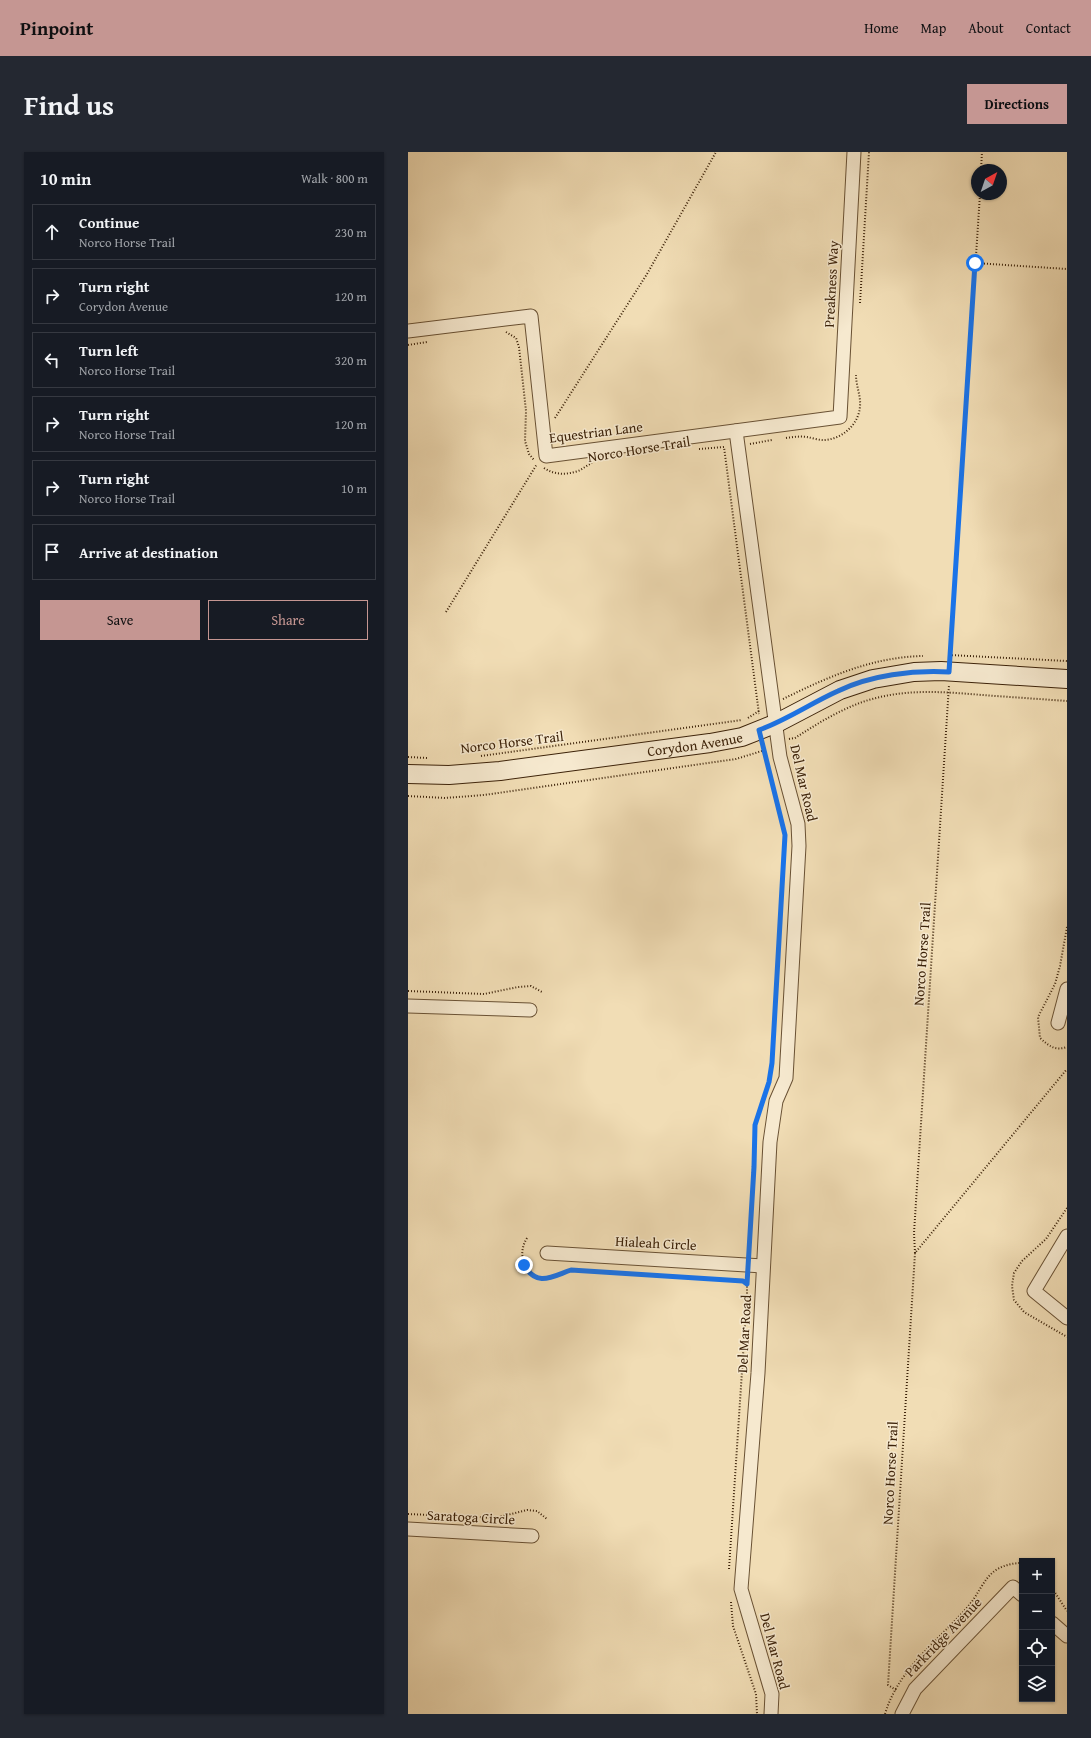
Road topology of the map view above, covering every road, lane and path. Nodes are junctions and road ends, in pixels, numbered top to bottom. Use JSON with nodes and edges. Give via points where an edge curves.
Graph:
{"nodes":[{"id":1,"x":716,"y":152,"type":"edge"},
{"id":2,"x":854,"y":152,"type":"edge"},
{"id":3,"x":982,"y":152,"type":"edge"},
{"id":4,"x":981,"y":164,"type":"edge"},
{"id":5,"x":980,"y":200,"type":"edge"},
{"id":6,"x":975,"y":263,"type":"junction"},
{"id":7,"x":1067,"y":269,"type":"edge"},
{"id":8,"x":408,"y":331,"type":"edge"},
{"id":9,"x":500,"y":331,"type":"dead end"},
{"id":10,"x":431,"y":342,"type":"dead end"},
{"id":11,"x":408,"y":345,"type":"edge"},
{"id":12,"x":840,"y":417,"type":"joint"},
{"id":13,"x":736,"y":431,"type":"junction"},
{"id":14,"x":543,"y":436,"type":"junction"},
{"id":15,"x":698,"y":449,"type":"dead end"},
{"id":16,"x":596,"y":462,"type":"dead end"},
{"id":17,"x":537,"y":464,"type":"junction"},
{"id":18,"x":446,"y":612,"type":"dead end"},
{"id":19,"x":924,"y":656,"type":"dead end"},
{"id":20,"x":948,"y":661,"type":"junction"},
{"id":21,"x":1067,"y":661,"type":"edge"},
{"id":22,"x":1067,"y":679,"type":"edge"},
{"id":23,"x":774,"y":704,"type":"junction"},
{"id":24,"x":758,"y":711,"type":"junction"},
{"id":25,"x":777,"y":723,"type":"junction"},
{"id":26,"x":759,"y":730,"type":"junction"},
{"id":27,"x":481,"y":756,"type":"dead end"},
{"id":28,"x":408,"y":758,"type":"edge"},
{"id":29,"x":434,"y":759,"type":"dead end"},
{"id":30,"x":408,"y":774,"type":"edge"},
{"id":31,"x":1067,"y":988,"type":"edge"},
{"id":32,"x":408,"y":991,"type":"edge"},
{"id":33,"x":542,"y":992,"type":"dead end"},
{"id":34,"x":408,"y":1006,"type":"edge"},
{"id":35,"x":530,"y":1010,"type":"dead end"},
{"id":36,"x":1058,"y":1023,"type":"dead end"},
{"id":37,"x":1067,"y":1069,"type":"edge"},
{"id":38,"x":1067,"y":1236,"type":"edge"},
{"id":39,"x":527,"y":1238,"type":"dead end"},
{"id":40,"x":547,"y":1253,"type":"dead end"},
{"id":41,"x":914,"y":1253,"type":"junction"},
{"id":42,"x":748,"y":1265,"type":"junction"},
{"id":43,"x":763,"y":1266,"type":"junction"},
{"id":44,"x":747,"y":1284,"type":"junction"},
{"id":45,"x":1067,"y":1318,"type":"edge"},
{"id":46,"x":408,"y":1514,"type":"edge"},
{"id":47,"x":547,"y":1519,"type":"dead end"},
{"id":48,"x":408,"y":1530,"type":"edge"},
{"id":49,"x":532,"y":1536,"type":"dead end"},
{"id":50,"x":1019,"y":1563,"type":"edge"},
{"id":51,"x":729,"y":1575,"type":"dead end"},
{"id":52,"x":1017,"y":1591,"type":"edge"},
{"id":53,"x":1055,"y":1593,"type":"edge"},
{"id":54,"x":731,"y":1597,"type":"dead end"},
{"id":55,"x":1067,"y":1611,"type":"edge"},
{"id":56,"x":1055,"y":1626,"type":"edge"},
{"id":57,"x":1067,"y":1636,"type":"edge"},
{"id":58,"x":896,"y":1690,"type":"junction"},
{"id":59,"x":757,"y":1714,"type":"edge"},
{"id":60,"x":771,"y":1714,"type":"edge"},
{"id":61,"x":885,"y":1714,"type":"edge"},
{"id":62,"x":902,"y":1714,"type":"edge"}],
"edges":[{"from":1,"to":14,"type":"path","via":[[648,274]]},
{"from":2,"to":12,"type":"street","name":"Preakness Way"},
{"from":3,"to":4,"type":"path"},
{"from":5,"to":6,"type":"path","name":"Norco Horse Trail"},
{"from":6,"to":7,"type":"path"},
{"from":6,"to":20,"type":"path","name":"Norco Horse Trail"},
{"from":8,"to":14,"type":"street","name":"Equestrian Lane","via":[[531,316]]},
{"from":9,"to":17,"type":"path","via":[[516,338],[519,347],[526,411],[525,441],[529,454]]},
{"from":10,"to":11,"type":"path"},
{"from":12,"to":13,"type":"street","name":"Equestrian Lane"},
{"from":13,"to":14,"type":"street","name":"Equestrian Lane","via":[[546,456]]},
{"from":13,"to":23,"type":"street","name":"Del Mar Road"},
{"from":15,"to":24,"type":"path","name":"Norco Horse Trail","via":[[724,448]]},
{"from":16,"to":17,"type":"path","name":"Norco Horse Trail","via":[[561,474]]},
{"from":17,"to":18,"type":"path"},
{"from":19,"to":23,"type":"path","name":"Norco Horse Trail","via":[[879,660],[844,671]]},
{"from":20,"to":21,"type":"path"},
{"from":20,"to":22,"type":"main road","name":"Corydon Avenue"},
{"from":20,"to":25,"type":"main road","name":"Corydon Avenue","via":[[914,672],[873,679],[840,690]]},
{"from":20,"to":41,"type":"path","name":"Norco Horse Trail"},
{"from":23,"to":24,"type":"path","name":"Norco Horse Trail"},
{"from":23,"to":25,"type":"street","name":"Del Mar Road"},
{"from":24,"to":26,"type":"path","name":"Norco Horse Trail"},
{"from":24,"to":27,"type":"path","name":"Norco Horse Trail","via":[[744,720]]},
{"from":25,"to":26,"type":"main road","name":"Corydon Avenue"},
{"from":25,"to":43,"type":"street","name":"Del Mar Road","via":[[780,757],[798,824],[799,846],[786,1078],[776,1101],[770,1142]]},
{"from":26,"to":30,"type":"main road","name":"Corydon Avenue","via":[[742,737],[710,743],[500,771],[449,775]]},
{"from":26,"to":42,"type":"path","name":"Norco Horse Trail","via":[[785,835],[772,1063],[769,1082],[755,1125]]},
{"from":28,"to":29,"type":"path"},
{"from":31,"to":36,"type":"street"},
{"from":32,"to":33,"type":"path","via":[[484,994],[531,986]]},
{"from":34,"to":35,"type":"street"},
{"from":37,"to":41,"type":"path"},
{"from":38,"to":45,"type":"street","via":[[1034,1291]]},
{"from":39,"to":44,"type":"path","via":[[521,1250],[522,1261],[532,1276],[540,1278],[551,1278],[571,1270],[743,1281]]},
{"from":40,"to":42,"type":"street","name":"Hialeah Circle"},
{"from":41,"to":58,"type":"path","name":"Norco Horse Trail","via":[[888,1685]]},
{"from":42,"to":43,"type":"street","name":"Hialeah Circle"},
{"from":42,"to":44,"type":"path","name":"Norco Horse Trail"},
{"from":43,"to":60,"type":"street","name":"Del Mar Road","via":[[758,1373],[741,1589],[772,1694]]},
{"from":44,"to":51,"type":"path","name":"Norco Horse Trail"},
{"from":46,"to":47,"type":"path","via":[[495,1518],[527,1510],[536,1511]]},
{"from":48,"to":49,"type":"street","name":"Saratoga Circle"},
{"from":50,"to":58,"type":"path","via":[[995,1570],[988,1577],[969,1604],[915,1660]]},
{"from":52,"to":62,"type":"street","name":"Parkridge Avenue","via":[[915,1689]]},
{"from":53,"to":55,"type":"path"},
{"from":54,"to":59,"type":"path","via":[[733,1626],[756,1694]]},
{"from":56,"to":57,"type":"street"},
{"from":58,"to":61,"type":"path"}]}
